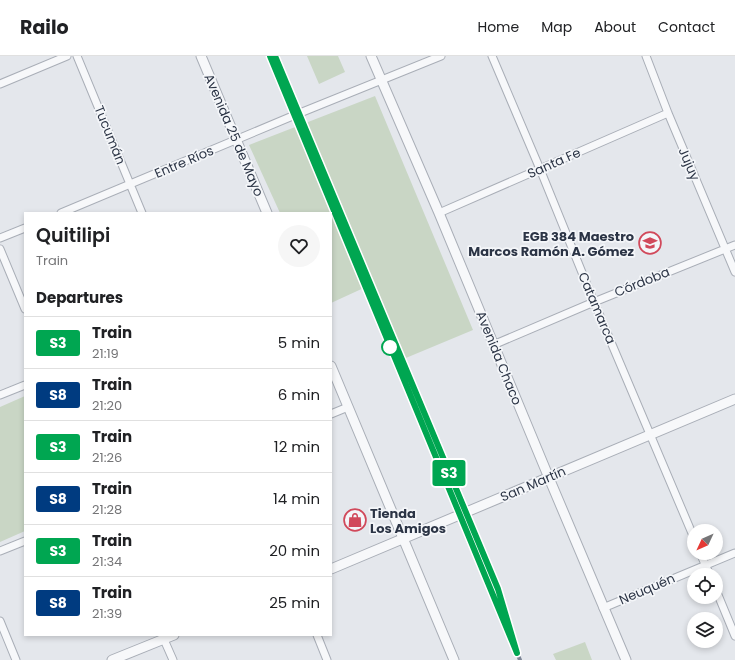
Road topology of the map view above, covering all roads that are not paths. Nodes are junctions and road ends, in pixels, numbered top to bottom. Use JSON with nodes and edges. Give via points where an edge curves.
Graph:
{"nodes":[{"id":1,"x":67,"y":56,"type":"edge"},
{"id":2,"x":77,"y":56,"type":"edge"},
{"id":3,"x":201,"y":56,"type":"edge"},
{"id":4,"x":371,"y":56,"type":"edge"},
{"id":5,"x":440,"y":56,"type":"edge"},
{"id":6,"x":492,"y":56,"type":"edge"},
{"id":7,"x":646,"y":56,"type":"edge"},
{"id":8,"x":381,"y":81,"type":"junction"},
{"id":9,"x":0,"y":84,"type":"edge"},
{"id":10,"x":668,"y":113,"type":"junction"},
{"id":11,"x":236,"y":140,"type":"junction"},
{"id":12,"x":540,"y":170,"type":"junction"},
{"id":13,"x":130,"y":184,"type":"junction"},
{"id":14,"x":63,"y":212,"type":"edge"},
{"id":15,"x":142,"y":212,"type":"edge"},
{"id":16,"x":267,"y":212,"type":"edge"},
{"id":17,"x":439,"y":213,"type":"junction"},
{"id":18,"x":24,"y":228,"type":"edge"},
{"id":19,"x":0,"y":238,"type":"edge"},
{"id":20,"x":735,"y":244,"type":"edge"},
{"id":21,"x":725,"y":249,"type":"junction"},
{"id":22,"x":0,"y":250,"type":"edge"},
{"id":23,"x":735,"y":272,"type":"edge"},
{"id":24,"x":594,"y":302,"type":"junction"},
{"id":25,"x":24,"y":307,"type":"edge"},
{"id":26,"x":493,"y":345,"type":"junction"},
{"id":27,"x":332,"y":368,"type":"edge"},
{"id":28,"x":24,"y":384,"type":"edge"},
{"id":29,"x":0,"y":395,"type":"edge"},
{"id":30,"x":735,"y":399,"type":"edge"},
{"id":31,"x":348,"y":407,"type":"junction"},
{"id":32,"x":332,"y":414,"type":"edge"},
{"id":33,"x":650,"y":435,"type":"junction"},
{"id":34,"x":549,"y":478,"type":"junction"},
{"id":35,"x":688,"y":524,"type":"edge"},
{"id":36,"x":404,"y":539,"type":"junction"},
{"id":37,"x":24,"y":541,"type":"edge"},
{"id":38,"x":0,"y":551,"type":"edge"},
{"id":39,"x":735,"y":553,"type":"edge"},
{"id":40,"x":703,"y":560,"type":"edge"},
{"id":41,"x":705,"y":565,"type":"junction"},
{"id":42,"x":706,"y":568,"type":"edge"},
{"id":43,"x":332,"y":570,"type":"edge"},
{"id":44,"x":722,"y":604,"type":"edge"},
{"id":45,"x":603,"y":608,"type":"junction"},
{"id":46,"x":0,"y":621,"type":"edge"},
{"id":47,"x":317,"y":636,"type":"edge"},
{"id":48,"x":735,"y":636,"type":"edge"},
{"id":49,"x":163,"y":637,"type":"edge"},
{"id":50,"x":16,"y":660,"type":"edge"},
{"id":51,"x":112,"y":660,"type":"edge"},
{"id":52,"x":173,"y":660,"type":"edge"},
{"id":53,"x":328,"y":660,"type":"edge"},
{"id":54,"x":454,"y":660,"type":"edge"},
{"id":55,"x":626,"y":660,"type":"edge"}],
"edges":[{"from":1,"to":9,"type":"street"},
{"from":2,"to":13,"type":"street","name":"Tucumán"},
{"from":3,"to":11,"type":"street","name":"Avenida 25 de Mayo"},
{"from":4,"to":8,"type":"street","name":"Avenida Chaco"},
{"from":5,"to":8,"type":"street","name":"Entre Ríos"},
{"from":6,"to":12,"type":"street","name":"Catamarca"},
{"from":7,"to":10,"type":"street","name":"Jujuy"},
{"from":8,"to":11,"type":"street","name":"Entre Ríos"},
{"from":8,"to":17,"type":"street","name":"Avenida Chaco"},
{"from":10,"to":12,"type":"street","name":"Santa Fe"},
{"from":10,"to":21,"type":"street","name":"Jujuy"},
{"from":11,"to":13,"type":"street","name":"Entre Ríos"},
{"from":11,"to":16,"type":"street","name":"Avenida 25 de Mayo"},
{"from":12,"to":17,"type":"street","name":"Santa Fe"},
{"from":12,"to":24,"type":"street","name":"Catamarca"},
{"from":13,"to":14,"type":"street","name":"Entre Ríos"},
{"from":13,"to":15,"type":"street","name":"Tucumán"},
{"from":17,"to":26,"type":"street","name":"Avenida Chaco"},
{"from":18,"to":19,"type":"street"},
{"from":20,"to":21,"type":"street","name":"Córdoba"},
{"from":21,"to":23,"type":"street","name":"Jujuy"},
{"from":21,"to":24,"type":"street","name":"Córdoba"},
{"from":22,"to":25,"type":"street"},
{"from":24,"to":26,"type":"street","name":"Córdoba"},
{"from":24,"to":33,"type":"street","name":"Catamarca"},
{"from":26,"to":34,"type":"street","name":"Avenida Chaco"},
{"from":27,"to":31,"type":"street"},
{"from":28,"to":29,"type":"street"},
{"from":30,"to":33,"type":"street","name":"San Martín"},
{"from":31,"to":32,"type":"street"},
{"from":31,"to":36,"type":"street"},
{"from":33,"to":34,"type":"street","name":"San Martín"},
{"from":33,"to":35,"type":"street","name":"Catamarca"},
{"from":34,"to":36,"type":"street","name":"San Martín"},
{"from":34,"to":45,"type":"street","name":"Avenida Chaco"},
{"from":36,"to":43,"type":"street","name":"San Martín"},
{"from":36,"to":54,"type":"street"},
{"from":37,"to":38,"type":"street"},
{"from":39,"to":41,"type":"street","name":"Neuquén"},
{"from":40,"to":41,"type":"street"},
{"from":41,"to":42,"type":"street"},
{"from":41,"to":45,"type":"street","name":"Neuquén"},
{"from":44,"to":48,"type":"street"},
{"from":45,"to":55,"type":"street","name":"Avenida Chaco"},
{"from":46,"to":50,"type":"street"},
{"from":47,"to":53,"type":"street"},
{"from":49,"to":51,"type":"street"},
{"from":49,"to":52,"type":"street"}]}
